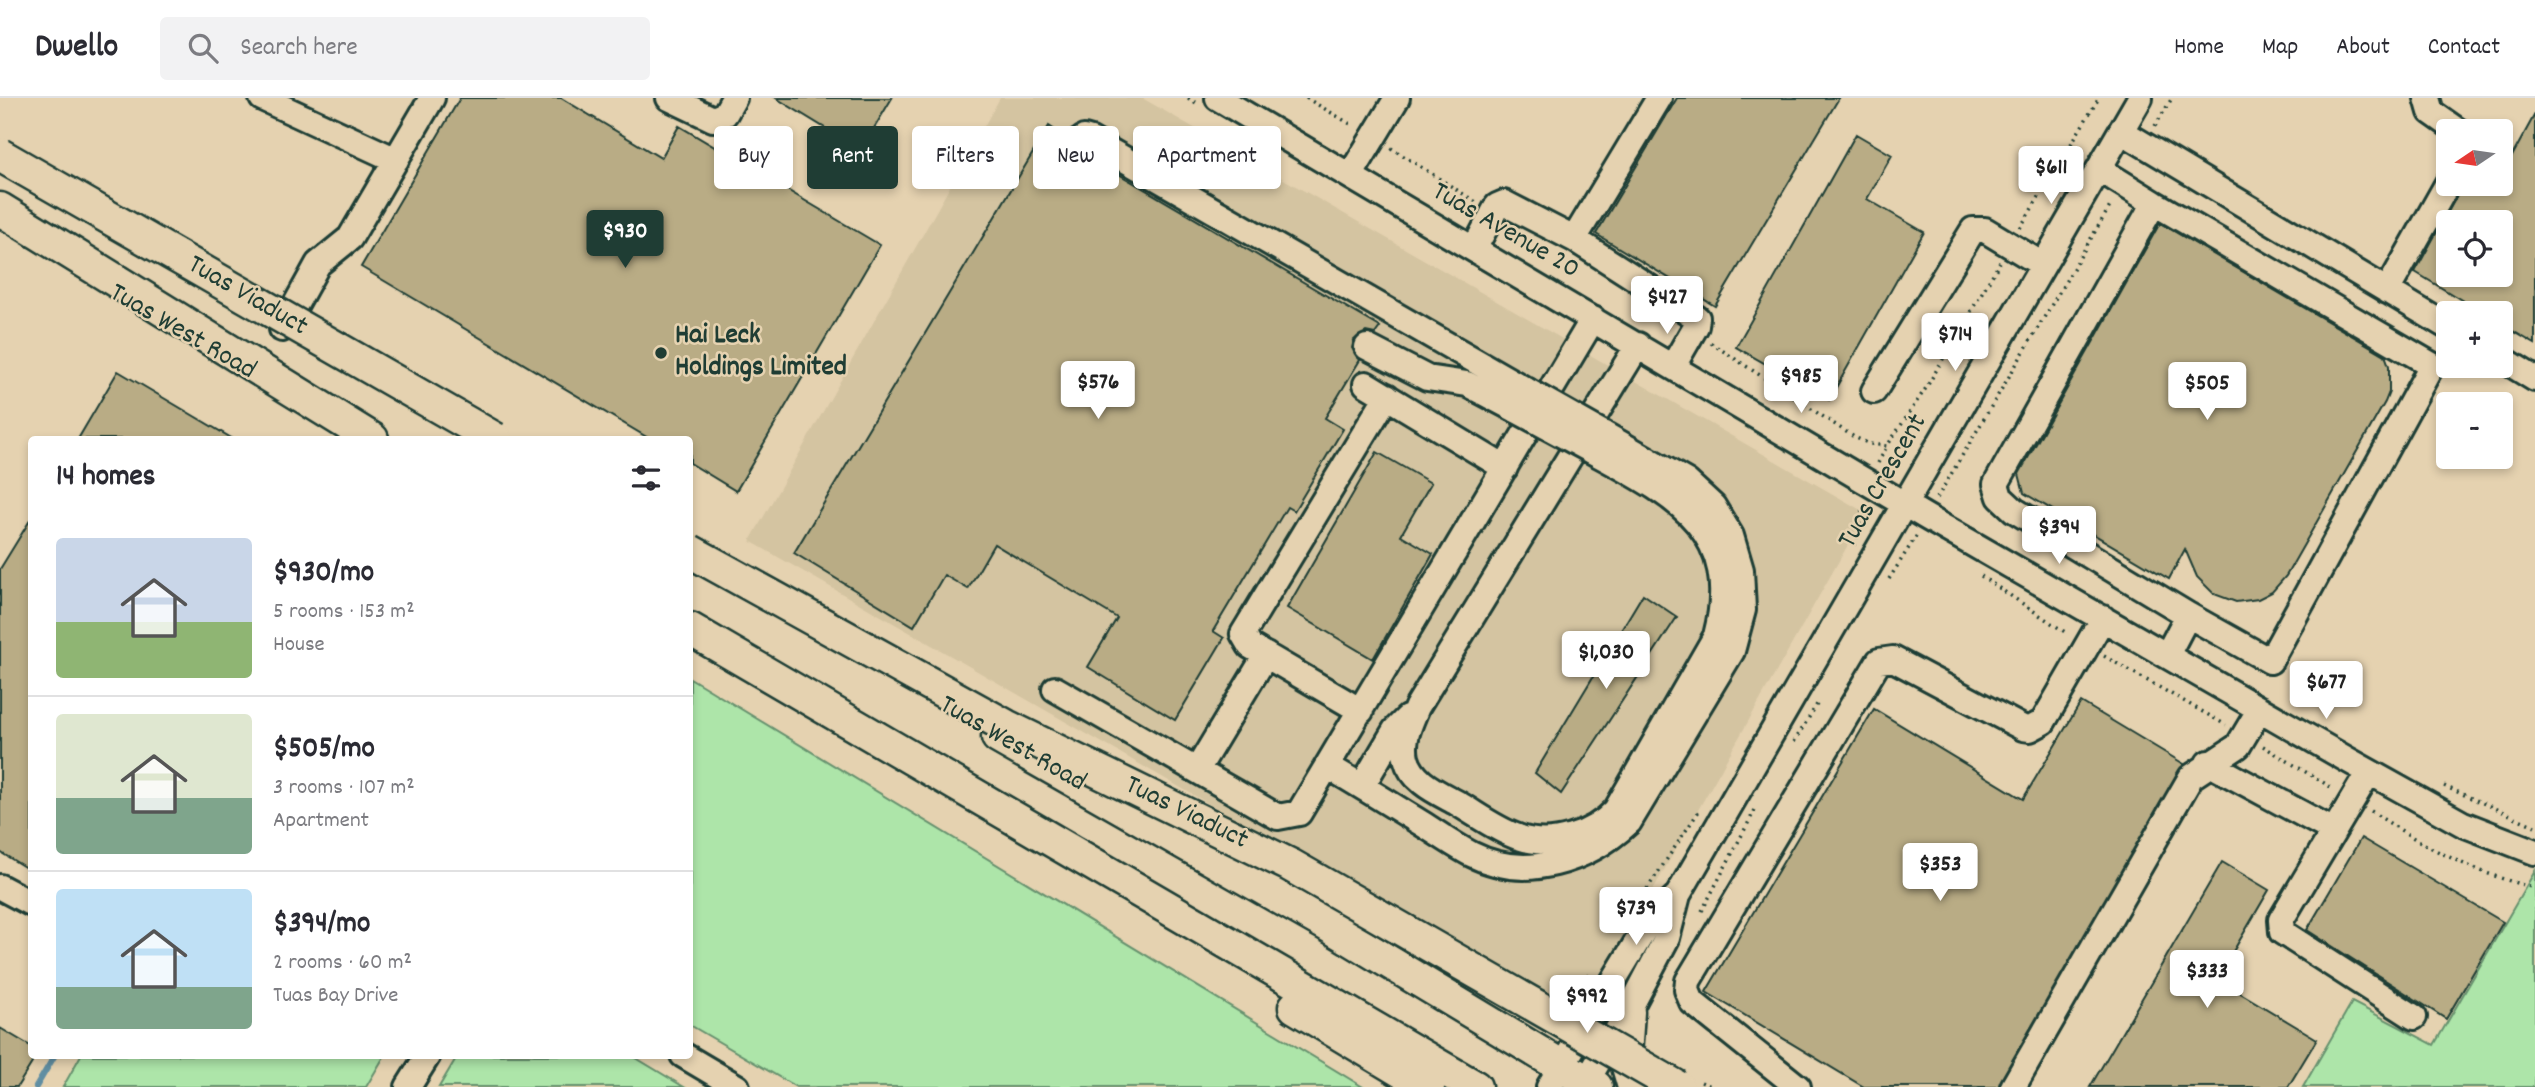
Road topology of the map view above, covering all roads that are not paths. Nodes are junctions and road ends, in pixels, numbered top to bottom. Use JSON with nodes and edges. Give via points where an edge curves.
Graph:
{"nodes":[{"id":1,"x":262,"y":98,"type":"edge"},
{"id":2,"x":432,"y":98,"type":"edge"},
{"id":3,"x":669,"y":98,"type":"edge"},
{"id":4,"x":734,"y":98,"type":"edge"},
{"id":5,"x":1218,"y":98,"type":"edge"},
{"id":6,"x":1659,"y":98,"type":"edge"},
{"id":7,"x":2140,"y":98,"type":"edge"},
{"id":8,"x":2427,"y":98,"type":"edge"},
{"id":9,"x":1390,"y":100,"type":"edge"},
{"id":10,"x":2441,"y":119,"type":"edge"},
{"id":11,"x":2121,"y":131,"type":"junction"},
{"id":12,"x":0,"y":155,"type":"edge"},
{"id":13,"x":1119,"y":157,"type":"edge"},
{"id":14,"x":396,"y":160,"type":"junction"},
{"id":15,"x":0,"y":164,"type":"edge"},
{"id":16,"x":2099,"y":169,"type":"junction"},
{"id":17,"x":1350,"y":176,"type":"junction"},
{"id":18,"x":2441,"y":196,"type":"edge"},
{"id":19,"x":2154,"y":203,"type":"junction"},
{"id":20,"x":0,"y":209,"type":"edge"},
{"id":21,"x":0,"y":227,"type":"edge"},
{"id":22,"x":1574,"y":239,"type":"junction"},
{"id":23,"x":1474,"y":248,"type":"junction"},
{"id":24,"x":2043,"y":265,"type":"junction"},
{"id":25,"x":2387,"y":291,"type":"junction"},
{"id":26,"x":1593,"y":319,"type":"junction"},
{"id":27,"x":2436,"y":320,"type":"edge"},
{"id":28,"x":282,"y":329,"type":"junction"},
{"id":29,"x":1638,"y":345,"type":"junction"},
{"id":30,"x":1367,"y":347,"type":"dead end"},
{"id":31,"x":2513,"y":365,"type":"edge"},
{"id":32,"x":1673,"y":366,"type":"junction"},
{"id":33,"x":2535,"y":379,"type":"edge"},
{"id":34,"x":1874,"y":391,"type":"dead end"},
{"id":35,"x":1522,"y":401,"type":"junction"},
{"id":36,"x":359,"y":436,"type":"edge"},
{"id":37,"x":367,"y":436,"type":"edge"},
{"id":38,"x":471,"y":436,"type":"edge"},
{"id":39,"x":490,"y":436,"type":"edge"},
{"id":40,"x":1597,"y":442,"type":"junction"},
{"id":41,"x":1505,"y":468,"type":"junction"},
{"id":42,"x":1917,"y":518,"type":"junction"},
{"id":43,"x":693,"y":553,"type":"edge"},
{"id":44,"x":693,"y":563,"type":"edge"},
{"id":45,"x":2188,"y":615,"type":"junction"},
{"id":46,"x":2103,"y":618,"type":"junction"},
{"id":47,"x":693,"y":631,"type":"edge"},
{"id":48,"x":693,"y":638,"type":"edge"},
{"id":49,"x":1266,"y":654,"type":"junction"},
{"id":50,"x":2167,"y":655,"type":"junction"},
{"id":51,"x":1055,"y":689,"type":"dead end"},
{"id":52,"x":1417,"y":707,"type":"junction"},
{"id":53,"x":2260,"y":709,"type":"junction"},
{"id":54,"x":1361,"y":711,"type":"junction"},
{"id":55,"x":2208,"y":763,"type":"junction"},
{"id":56,"x":1329,"y":767,"type":"junction"},
{"id":57,"x":1197,"y":770,"type":"junction"},
{"id":58,"x":2369,"y":772,"type":"junction"},
{"id":59,"x":1362,"y":786,"type":"junction"},
{"id":60,"x":2334,"y":831,"type":"junction"},
{"id":61,"x":2535,"y":852,"type":"edge"},
{"id":62,"x":0,"y":887,"type":"edge"},
{"id":63,"x":1678,"y":895,"type":"junction"},
{"id":64,"x":28,"y":902,"type":"edge"},
{"id":65,"x":1628,"y":1012,"type":"junction"},
{"id":66,"x":2414,"y":1017,"type":"dead end"},
{"id":67,"x":426,"y":1059,"type":"edge"},
{"id":68,"x":690,"y":1059,"type":"edge"},
{"id":69,"x":1575,"y":1082,"type":"edge"},
{"id":70,"x":408,"y":1087,"type":"edge"},
{"id":71,"x":737,"y":1087,"type":"edge"},
{"id":72,"x":1429,"y":1087,"type":"edge"},
{"id":73,"x":1475,"y":1087,"type":"edge"},
{"id":74,"x":1634,"y":1087,"type":"edge"},
{"id":75,"x":1677,"y":1087,"type":"edge"},
{"id":76,"x":1798,"y":1087,"type":"edge"},
{"id":77,"x":2013,"y":1087,"type":"edge"}],
"edges":[{"from":1,"to":14,"type":"street"},
{"from":2,"to":14,"type":"street"},
{"from":3,"to":4,"type":"street","via":[[713,119],[725,114]]},
{"from":5,"to":17,"type":"street","name":"Tuas Avenue 20"},
{"from":6,"to":22,"type":"street"},
{"from":7,"to":11,"type":"street","name":"Tuas Crescent"},
{"from":8,"to":10,"type":"street","via":[[2431,112]]},
{"from":9,"to":17,"type":"street"},
{"from":11,"to":16,"type":"street","name":"Tuas Crescent"},
{"from":11,"to":25,"type":"street"},
{"from":12,"to":39,"type":"main road","name":"Tuas Viaduct","bridge":true},
{"from":13,"to":35,"type":"street"},
{"from":14,"to":28,"type":"street","via":[[350,238],[318,264]]},
{"from":15,"to":28,"type":"main road","name":"Tuas West Road"},
{"from":16,"to":19,"type":"street"},
{"from":16,"to":24,"type":"street","name":"Tuas Crescent"},
{"from":17,"to":23,"type":"street","name":"Tuas Avenue 20"},
{"from":18,"to":25,"type":"street"},
{"from":19,"to":45,"type":"street","via":[[1996,484],[2000,497],[2014,510]]},
{"from":19,"to":45,"type":"street","via":[[2432,365],[2270,661]]},
{"from":20,"to":37,"type":"main road","name":"Tuas Viaduct"},
{"from":21,"to":36,"type":"main road","name":"Tuas West Road"},
{"from":22,"to":23,"type":"street","via":[[1504,203],[1497,206]]},
{"from":22,"to":32,"type":"street","via":[[1697,318]]},
{"from":23,"to":26,"type":"street","name":"Tuas Avenue 20"},
{"from":24,"to":34,"type":"street","via":[[1979,228],[1969,233]]},
{"from":24,"to":42,"type":"street","name":"Tuas Crescent"},
{"from":25,"to":27,"type":"street"},
{"from":26,"to":29,"type":"street","name":"Tuas Avenue 20"},
{"from":26,"to":41,"type":"street"},
{"from":28,"to":38,"type":"main road","name":"Tuas West Road"},
{"from":29,"to":32,"type":"street","name":"Tuas Avenue 20"},
{"from":29,"to":52,"type":"street"},
{"from":30,"to":35,"type":"street","via":[[1427,378],[1467,384]]},
{"from":31,"to":33,"type":"street"},
{"from":32,"to":42,"type":"street","name":"Tuas Avenue 20"},
{"from":35,"to":40,"type":"street","bridge":true},
{"from":40,"to":52,"type":"street","via":[[1696,517],[1713,544],[1722,572],[1724,606],[1716,636],[1616,810],[1607,820],[1573,837],[1537,841],[1517,837],[1420,782],[1407,761],[1404,741]]},
{"from":40,"to":59,"type":"street","via":[[1688,482],[1713,506],[1731,536],[1741,570],[1743,610],[1732,651],[1629,822],[1608,842],[1581,856],[1540,867],[1509,866],[1473,855]]},
{"from":41,"to":49,"type":"street","via":[[1376,390],[1243,634],[1250,646]]},
{"from":41,"to":54,"type":"street"},
{"from":42,"to":46,"type":"street","name":"Tuas Avenue 20"},
{"from":42,"to":63,"type":"street","name":"Tuas Crescent"},
{"from":43,"to":75,"type":"main road","name":"Tuas Viaduct","bridge":true,"via":[[1006,726],[1290,865]]},
{"from":44,"to":69,"type":"main road","name":"Tuas West Road","via":[[1326,924]]},
{"from":45,"to":50,"type":"street"},
{"from":46,"to":50,"type":"street","name":"Tuas Avenue 20"},
{"from":46,"to":76,"type":"street","via":[[2043,722],[2030,729],[1893,659],[1879,660],[1688,981],[1692,1002]]},
{"from":47,"to":73,"type":"main road"},
{"from":48,"to":72,"type":"main road"},
{"from":49,"to":54,"type":"street"},
{"from":49,"to":57,"type":"street"},
{"from":50,"to":53,"type":"street","name":"Tuas Avenue 20"},
{"from":51,"to":57,"type":"street"},
{"from":52,"to":59,"type":"street","via":[[1395,730]]},
{"from":53,"to":55,"type":"street","via":[[2238,746]]},
{"from":53,"to":58,"type":"street","name":"Tuas Avenue 20"},
{"from":54,"to":56,"type":"street"},
{"from":55,"to":60,"type":"street"},
{"from":55,"to":77,"type":"street","via":[[2190,776]]},
{"from":56,"to":57,"type":"street","via":[[1299,813],[1286,818]]},
{"from":56,"to":59,"type":"street"},
{"from":58,"to":60,"type":"street"},
{"from":58,"to":61,"type":"street","name":"Tuas Avenue 20","via":[[2463,824]]},
{"from":60,"to":66,"type":"street","via":[[2281,920],[2282,932]]},
{"from":62,"to":64,"type":"street"},
{"from":63,"to":65,"type":"street","name":"Tuas Crescent","via":[[1667,938]]},
{"from":63,"to":69,"type":"street","name":"Tuas Crescent","via":[[1649,922]]},
{"from":65,"to":69,"type":"street","name":"Tuas Crescent"},
{"from":65,"to":74,"type":"main road","via":[[1625,1056]]},
{"from":67,"to":70,"type":"street"},
{"from":68,"to":71,"type":"street"}]}
